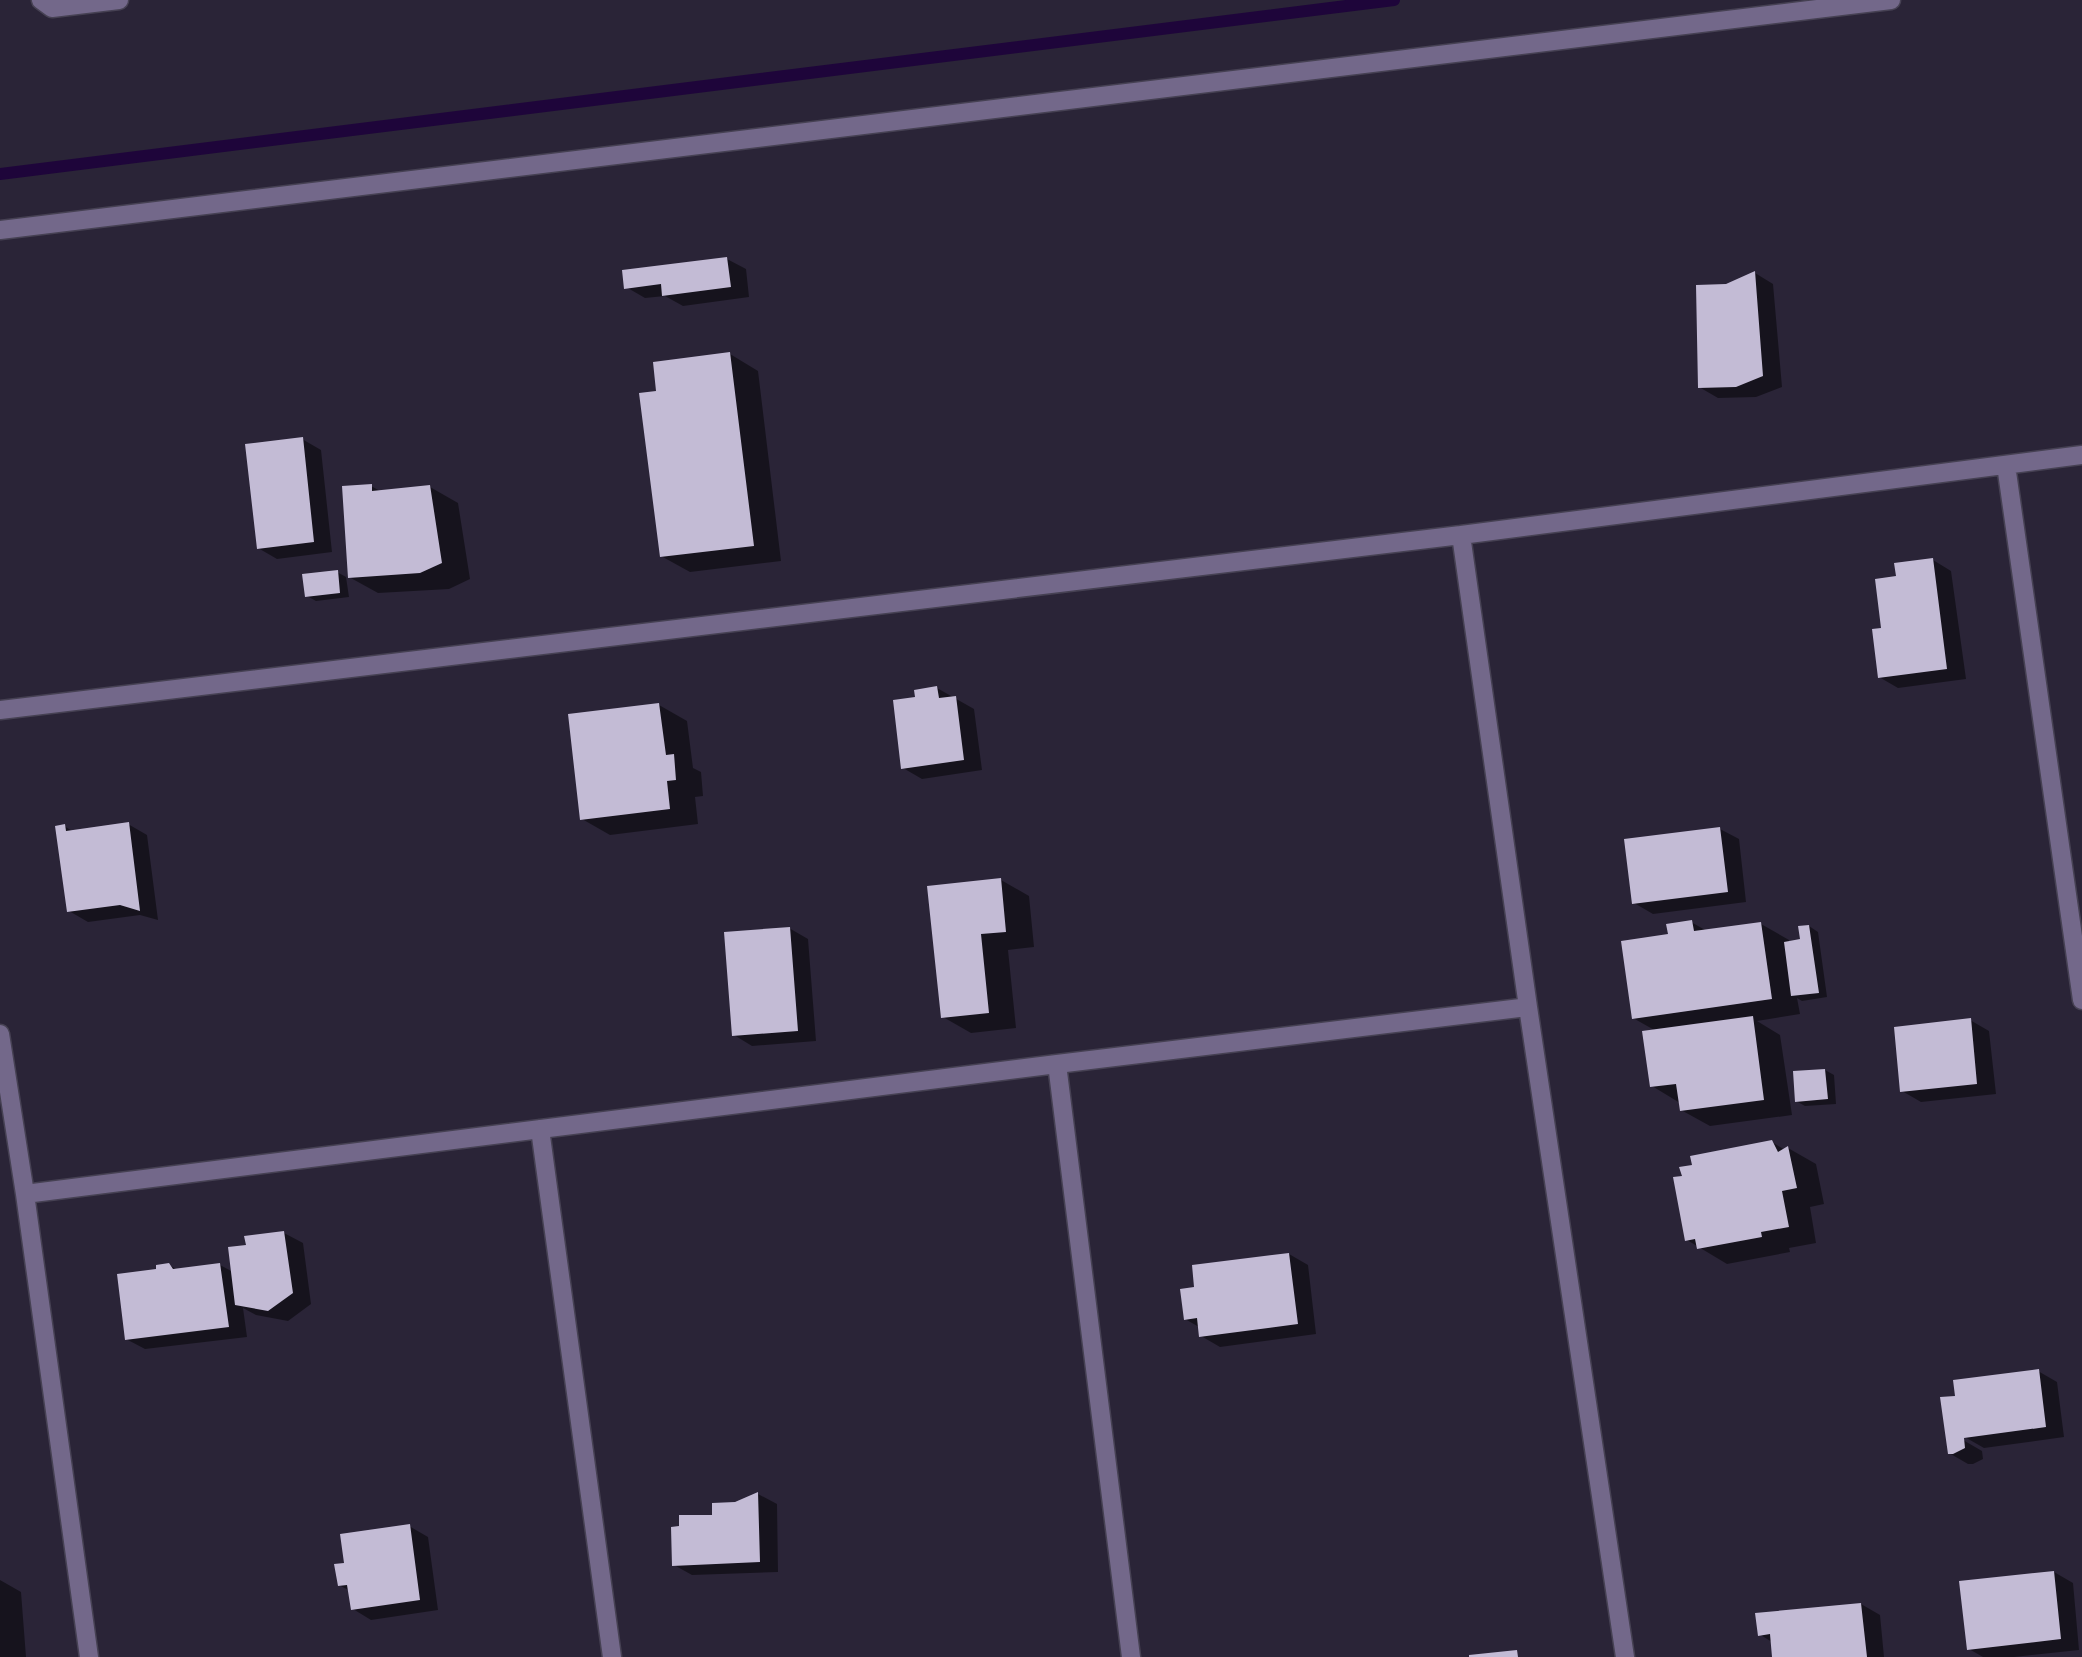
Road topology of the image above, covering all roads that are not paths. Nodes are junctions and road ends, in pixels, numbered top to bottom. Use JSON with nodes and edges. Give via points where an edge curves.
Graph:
{"nodes":[{"id":1,"x":41,"y":0,"type":"edge"},
{"id":2,"x":119,"y":0,"type":"edge"},
{"id":3,"x":1891,"y":0,"type":"edge"},
{"id":4,"x":0,"y":229,"type":"edge"},
{"id":5,"x":2082,"y":455,"type":"edge"},
{"id":6,"x":2006,"y":465,"type":"junction"},
{"id":7,"x":1461,"y":535,"type":"junction"},
{"id":8,"x":0,"y":710,"type":"edge"},
{"id":9,"x":2081,"y":991,"type":"edge"},
{"id":10,"x":1528,"y":1007,"type":"junction"},
{"id":11,"x":0,"y":1034,"type":"edge"},
{"id":12,"x":1057,"y":1064,"type":"junction"},
{"id":13,"x":540,"y":1129,"type":"junction"},
{"id":14,"x":25,"y":1194,"type":"junction"},
{"id":15,"x":89,"y":1657,"type":"edge"},
{"id":16,"x":612,"y":1657,"type":"edge"},
{"id":17,"x":1132,"y":1657,"type":"edge"},
{"id":18,"x":1625,"y":1657,"type":"edge"}],
"edges":[{"from":1,"to":2,"type":"street","via":[[52,8]]},
{"from":3,"to":4,"type":"street"},
{"from":5,"to":6,"type":"street"},
{"from":6,"to":7,"type":"street"},
{"from":6,"to":9,"type":"street"},
{"from":7,"to":8,"type":"street"},
{"from":7,"to":10,"type":"street"},
{"from":10,"to":12,"type":"street"},
{"from":10,"to":18,"type":"street"},
{"from":11,"to":14,"type":"street"},
{"from":12,"to":13,"type":"street"},
{"from":12,"to":17,"type":"street"},
{"from":13,"to":14,"type":"street"},
{"from":13,"to":16,"type":"street"},
{"from":14,"to":15,"type":"street"}]}
